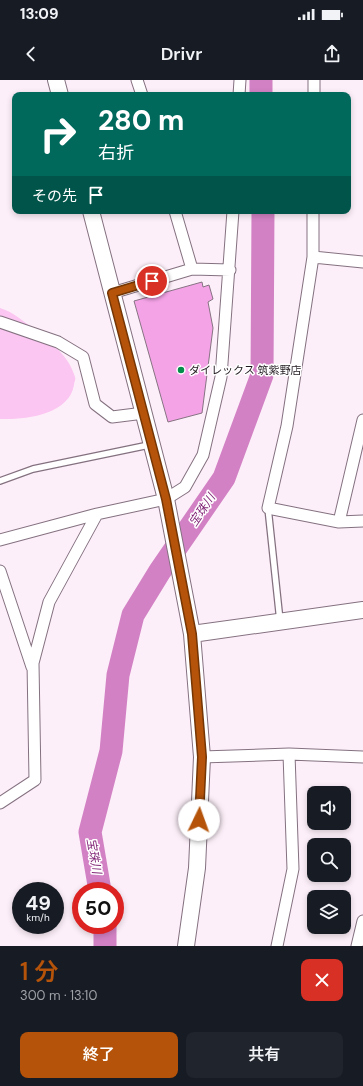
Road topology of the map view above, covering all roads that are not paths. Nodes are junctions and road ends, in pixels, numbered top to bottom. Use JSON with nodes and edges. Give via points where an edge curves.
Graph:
{"nodes":[{"id":1,"x":137,"y":80,"type":"edge"},
{"id":2,"x":240,"y":80,"type":"edge"},
{"id":3,"x":314,"y":80,"type":"edge"},
{"id":4,"x":141,"y":92,"type":"edge"},
{"id":5,"x":239,"y":92,"type":"edge"},
{"id":6,"x":314,"y":92,"type":"edge"},
{"id":7,"x":92,"y":214,"type":"edge"},
{"id":8,"x":176,"y":214,"type":"edge"},
{"id":9,"x":233,"y":214,"type":"edge"},
{"id":10,"x":313,"y":214,"type":"edge"},
{"id":11,"x":313,"y":257,"type":"junction"},
{"id":12,"x":363,"y":262,"type":"edge"},
{"id":13,"x":192,"y":269,"type":"junction"},
{"id":14,"x":230,"y":270,"type":"junction"},
{"id":15,"x":112,"y":293,"type":"junction"},
{"id":16,"x":0,"y":322,"type":"edge"},
{"id":17,"x":144,"y":413,"type":"junction"},
{"id":18,"x":363,"y":420,"type":"edge"},
{"id":19,"x":152,"y":444,"type":"junction"},
{"id":20,"x":0,"y":481,"type":"edge"},
{"id":21,"x":167,"y":505,"type":"junction"},
{"id":22,"x":268,"y":508,"type":"junction"},
{"id":23,"x":97,"y":514,"type":"junction"},
{"id":24,"x":363,"y":521,"type":"edge"},
{"id":25,"x":339,"y":522,"type":"junction"},
{"id":26,"x":0,"y":540,"type":"edge"},
{"id":27,"x":0,"y":571,"type":"edge"},
{"id":28,"x":363,"y":610,"type":"edge"},
{"id":29,"x":280,"y":621,"type":"junction"},
{"id":30,"x":192,"y":634,"type":"junction"},
{"id":31,"x":33,"y":671,"type":"junction"},
{"id":32,"x":289,"y":754,"type":"junction"},
{"id":33,"x":202,"y":757,"type":"junction"},
{"id":34,"x":363,"y":757,"type":"edge"},
{"id":35,"x":0,"y":802,"type":"edge"},
{"id":36,"x":363,"y":921,"type":"edge"},
{"id":37,"x":186,"y":946,"type":"edge"},
{"id":38,"x":277,"y":946,"type":"edge"},
{"id":39,"x":357,"y":946,"type":"edge"}],
"edges":[{"from":1,"to":4,"type":"street"},
{"from":2,"to":5,"type":"street"},
{"from":3,"to":6,"type":"street"},
{"from":7,"to":15,"type":"main road"},
{"from":8,"to":13,"type":"street"},
{"from":9,"to":14,"type":"street"},
{"from":10,"to":11,"type":"street"},
{"from":11,"to":12,"type":"street"},
{"from":11,"to":22,"type":"street","via":[[287,426]]},
{"from":13,"to":14,"type":"street"},
{"from":13,"to":15,"type":"street"},
{"from":14,"to":21,"type":"street","via":[[221,377],[203,454],[185,487]]},
{"from":15,"to":17,"type":"main road"},
{"from":16,"to":17,"type":"street","via":[[58,342],[83,357],[95,404],[112,417]]},
{"from":17,"to":19,"type":"main road"},
{"from":18,"to":25,"type":"street"},
{"from":19,"to":20,"type":"lane","via":[[32,469]]},
{"from":19,"to":21,"type":"main road"},
{"from":21,"to":23,"type":"street"},
{"from":21,"to":30,"type":"main road"},
{"from":22,"to":25,"type":"street"},
{"from":22,"to":29,"type":"lane"},
{"from":23,"to":26,"type":"street"},
{"from":23,"to":31,"type":"street","via":[[49,602]]},
{"from":24,"to":25,"type":"street"},
{"from":27,"to":31,"type":"street"},
{"from":28,"to":29,"type":"main road"},
{"from":29,"to":30,"type":"main road"},
{"from":30,"to":33,"type":"main road"},
{"from":31,"to":35,"type":"street","via":[[35,780]]},
{"from":32,"to":33,"type":"street"},
{"from":32,"to":34,"type":"street"},
{"from":32,"to":38,"type":"street","via":[[293,869]]},
{"from":33,"to":37,"type":"main road","via":[[197,868]]},
{"from":36,"to":39,"type":"street"}]}
